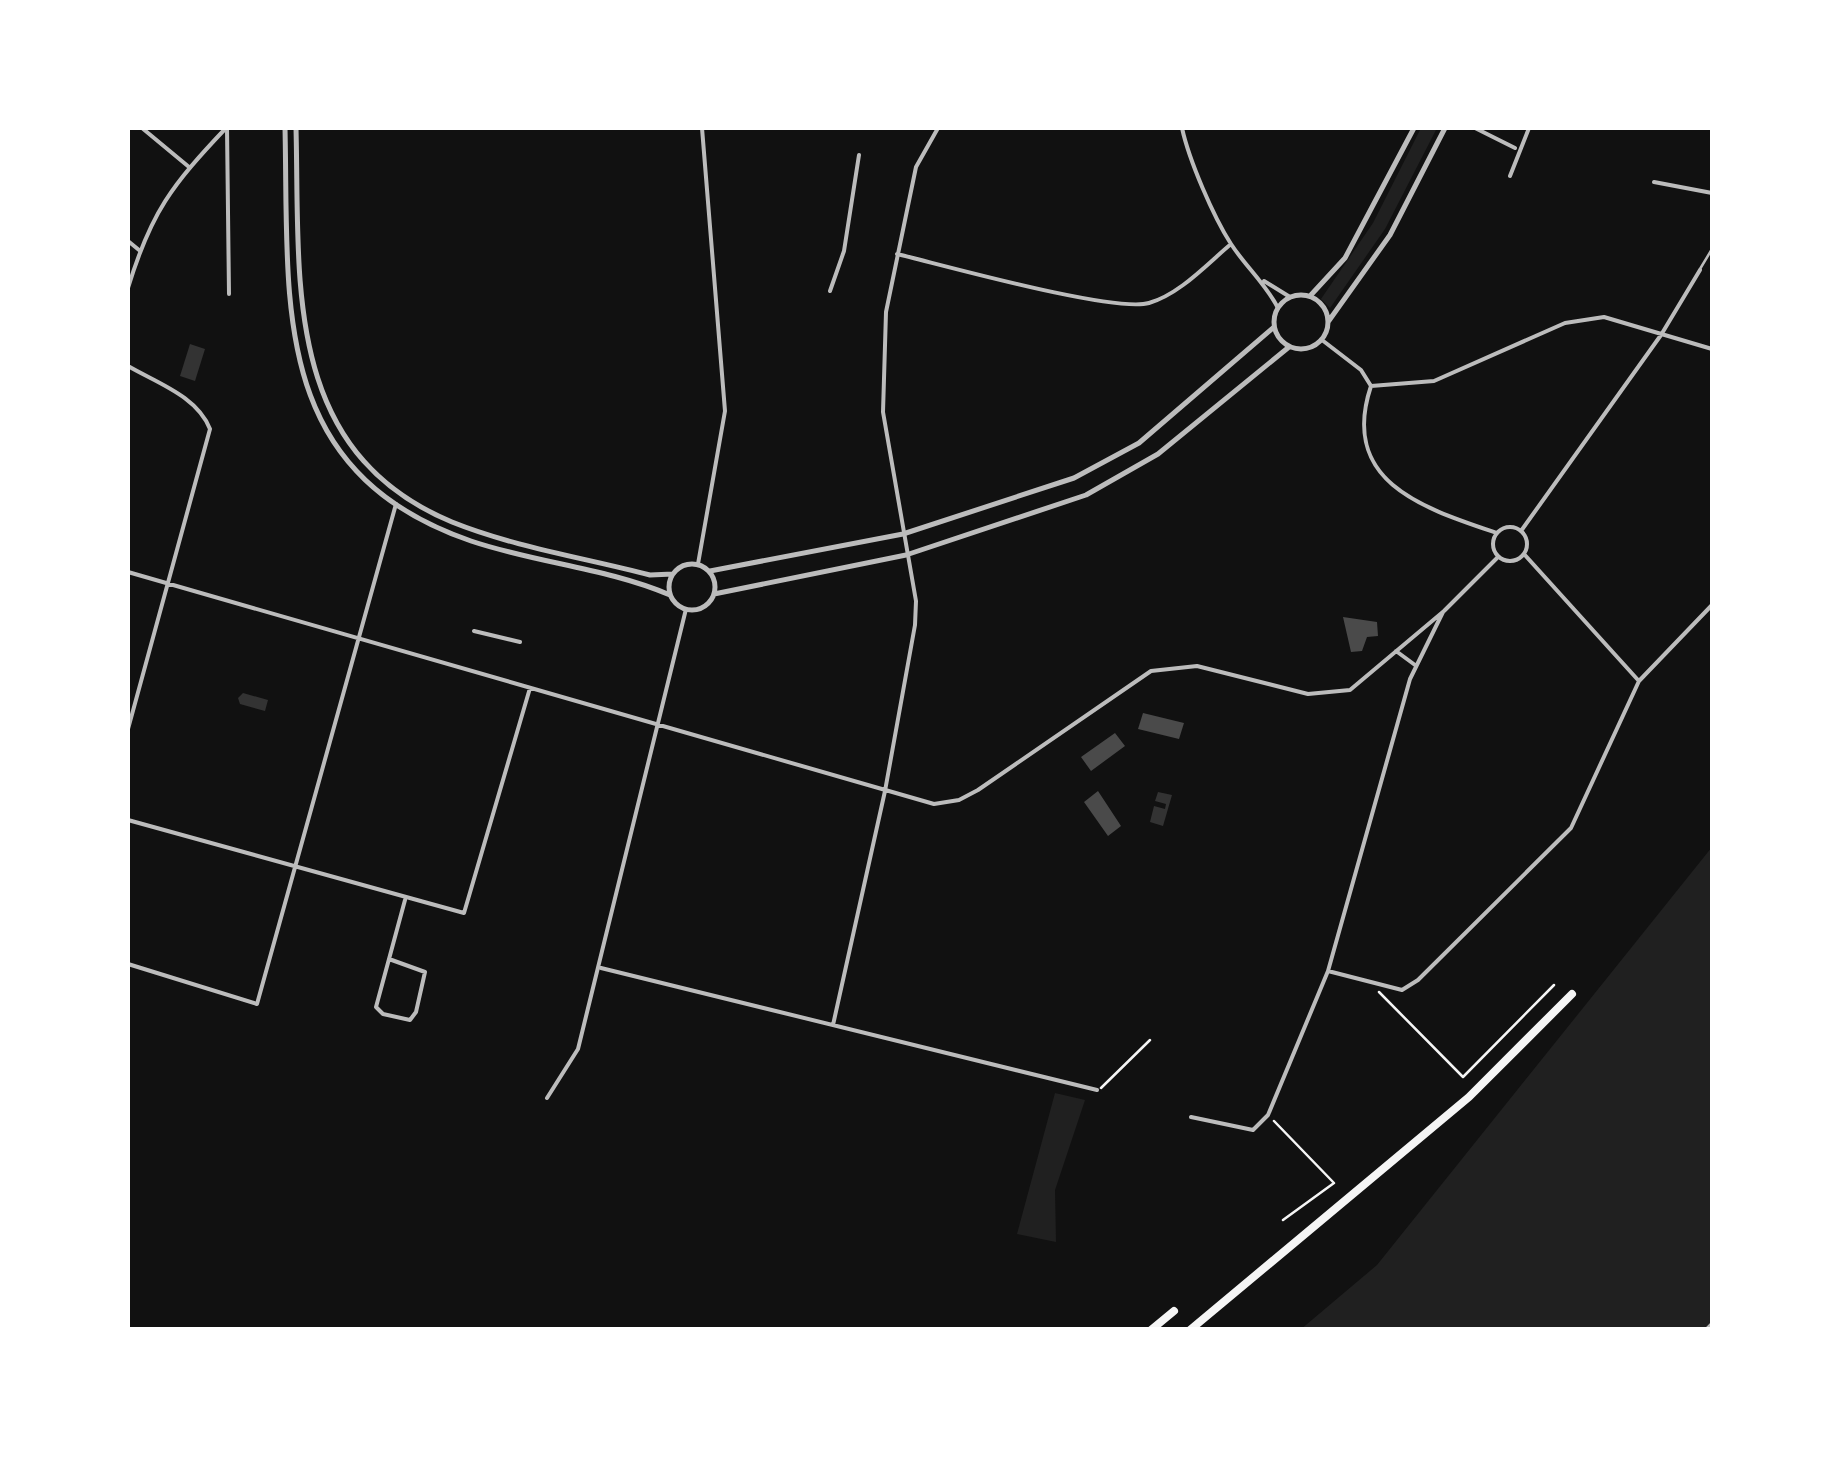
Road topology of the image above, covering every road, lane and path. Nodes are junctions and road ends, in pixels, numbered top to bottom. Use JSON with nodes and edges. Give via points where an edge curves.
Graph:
{"nodes":[{"id":1,"x":142,"y":128,"type":"edge"},
{"id":2,"x":227,"y":128,"type":"edge"},
{"id":3,"x":285,"y":128,"type":"edge"},
{"id":4,"x":296,"y":128,"type":"edge"},
{"id":5,"x":702,"y":128,"type":"edge"},
{"id":6,"x":938,"y":128,"type":"edge"},
{"id":7,"x":1182,"y":128,"type":"edge"},
{"id":8,"x":1414,"y":128,"type":"edge"},
{"id":9,"x":1445,"y":128,"type":"edge"},
{"id":10,"x":1475,"y":128,"type":"edge"},
{"id":11,"x":1529,"y":128,"type":"edge"},
{"id":12,"x":1517,"y":149,"type":"junction"},
{"id":13,"x":859,"y":154,"type":"dead end"},
{"id":14,"x":189,"y":167,"type":"junction"},
{"id":15,"x":1510,"y":176,"type":"dead end"},
{"id":16,"x":1654,"y":182,"type":"dead end"},
{"id":17,"x":1712,"y":193,"type":"edge"},
{"id":18,"x":128,"y":241,"type":"edge"},
{"id":19,"x":1231,"y":244,"type":"junction"},
{"id":20,"x":1712,"y":249,"type":"edge"},
{"id":21,"x":139,"y":250,"type":"junction"},
{"id":22,"x":897,"y":254,"type":"junction"},
{"id":23,"x":1700,"y":270,"type":"joint"},
{"id":24,"x":1264,"y":281,"type":"junction"},
{"id":25,"x":128,"y":288,"type":"edge"},
{"id":26,"x":830,"y":291,"type":"dead end"},
{"id":27,"x":229,"y":294,"type":"dead end"},
{"id":28,"x":1310,"y":296,"type":"junction"},
{"id":29,"x":1290,"y":297,"type":"junction"},
{"id":30,"x":1278,"y":308,"type":"junction"},
{"id":31,"x":1328,"y":322,"type":"junction"},
{"id":32,"x":1274,"y":327,"type":"junction"},
{"id":33,"x":1661,"y":335,"type":"junction"},
{"id":34,"x":1322,"y":340,"type":"junction"},
{"id":35,"x":1289,"y":347,"type":"junction"},
{"id":36,"x":1712,"y":349,"type":"edge"},
{"id":37,"x":128,"y":366,"type":"edge"},
{"id":38,"x":1370,"y":386,"type":"junction"},
{"id":39,"x":396,"y":504,"type":"junction"},
{"id":40,"x":1521,"y":531,"type":"junction"},
{"id":41,"x":1497,"y":533,"type":"junction"},
{"id":42,"x":903,"y":534,"type":"junction"},
{"id":43,"x":1524,"y":554,"type":"junction"},
{"id":44,"x":906,"y":555,"type":"junction"},
{"id":45,"x":1498,"y":557,"type":"junction"},
{"id":46,"x":698,"y":564,"type":"junction"},
{"id":47,"x":710,"y":571,"type":"junction"},
{"id":48,"x":128,"y":572,"type":"edge"},
{"id":49,"x":672,"y":574,"type":"junction"},
{"id":50,"x":169,"y":584,"type":"junction"},
{"id":51,"x":670,"y":594,"type":"junction"},
{"id":52,"x":714,"y":594,"type":"junction"},
{"id":53,"x":1712,"y":605,"type":"edge"},
{"id":54,"x":686,"y":610,"type":"junction"},
{"id":55,"x":1444,"y":610,"type":"junction"},
{"id":56,"x":474,"y":631,"type":"dead end"},
{"id":57,"x":359,"y":639,"type":"junction"},
{"id":58,"x":1407,"y":640,"type":"junction"},
{"id":59,"x":520,"y":642,"type":"dead end"},
{"id":60,"x":1396,"y":651,"type":"junction"},
{"id":61,"x":1420,"y":652,"type":"junction"},
{"id":62,"x":1415,"y":665,"type":"junction"},
{"id":63,"x":1639,"y":681,"type":"junction"},
{"id":64,"x":530,"y":688,"type":"junction"},
{"id":65,"x":658,"y":726,"type":"junction"},
{"id":66,"x":128,"y":729,"type":"edge"},
{"id":67,"x":885,"y":791,"type":"junction"},
{"id":68,"x":128,"y":820,"type":"edge"},
{"id":69,"x":295,"y":868,"type":"junction"},
{"id":70,"x":405,"y":900,"type":"junction"},
{"id":71,"x":389,"y":959,"type":"junction"},
{"id":72,"x":128,"y":964,"type":"edge"},
{"id":73,"x":600,"y":968,"type":"junction"},
{"id":74,"x":1328,"y":971,"type":"junction"},
{"id":75,"x":1372,"y":985,"type":"junction"},
{"id":76,"x":1554,"y":985,"type":"dead end"},
{"id":77,"x":1572,"y":994,"type":"dead end"},
{"id":78,"x":833,"y":1025,"type":"junction"},
{"id":79,"x":1150,"y":1040,"type":"dead end"},
{"id":80,"x":1097,"y":1090,"type":"joint"},
{"id":81,"x":546,"y":1098,"type":"dead end"},
{"id":82,"x":1268,"y":1115,"type":"junction"},
{"id":83,"x":1190,"y":1117,"type":"dead end"},
{"id":84,"x":1283,"y":1220,"type":"dead end"},
{"id":85,"x":1174,"y":1311,"type":"dead end"},
{"id":86,"x":1712,"y":1323,"type":"edge"},
{"id":87,"x":1151,"y":1330,"type":"edge"},
{"id":88,"x":1190,"y":1330,"type":"edge"},
{"id":89,"x":1705,"y":1330,"type":"edge"}],
"edges":[{"from":1,"to":14,"type":"street"},
{"from":2,"to":14,"type":"street"},
{"from":2,"to":27,"type":"street"},
{"from":3,"to":39,"type":"street","via":[[289,314],[303,382],[336,445]]},
{"from":4,"to":49,"type":"street","via":[[300,314],[314,376],[345,437],[384,480],[453,522],[650,575]]},
{"from":5,"to":46,"type":"street","via":[[726,410]]},
{"from":6,"to":22,"type":"street","via":[[916,167]]},
{"from":7,"to":19,"type":"street"},
{"from":8,"to":28,"type":"street","via":[[1346,258]]},
{"from":9,"to":31,"type":"street","via":[[1390,235]]},
{"from":10,"to":12,"type":"street"},
{"from":11,"to":12,"type":"street"},
{"from":12,"to":15,"type":"street"},
{"from":13,"to":26,"type":"street","via":[[844,252]]},
{"from":14,"to":21,"type":"street","via":[[161,201]]},
{"from":16,"to":17,"type":"street"},
{"from":18,"to":21,"type":"street"},
{"from":19,"to":22,"type":"street","via":[[1172,292],[1144,305]]},
{"from":19,"to":24,"type":"street"},
{"from":20,"to":23,"type":"lane"},
{"from":21,"to":25,"type":"street"},
{"from":22,"to":42,"type":"street","via":[[886,312],[884,412]]},
{"from":23,"to":33,"type":"street"},
{"from":24,"to":29,"type":"street"},
{"from":24,"to":30,"type":"street"},
{"from":28,"to":29,"type":"street"},
{"from":28,"to":31,"type":"street"},
{"from":29,"to":30,"type":"street"},
{"from":30,"to":32,"type":"street"},
{"from":31,"to":34,"type":"street"},
{"from":32,"to":35,"type":"street"},
{"from":32,"to":42,"type":"street","via":[[1172,416],[1104,464]]},
{"from":33,"to":36,"type":"street"},
{"from":33,"to":38,"type":"street","via":[[1604,317],[1565,323],[1434,381]]},
{"from":33,"to":40,"type":"street"},
{"from":34,"to":35,"type":"street","via":[[1306,349]]},
{"from":34,"to":38,"type":"street","via":[[1362,370]]},
{"from":35,"to":44,"type":"street","via":[[1158,454],[1112,483]]},
{"from":37,"to":50,"type":"street","via":[[193,404],[210,429]]},
{"from":38,"to":41,"type":"street","via":[[1361,434],[1381,470],[1420,504]]},
{"from":39,"to":51,"type":"street","via":[[475,542]]},
{"from":39,"to":57,"type":"street"},
{"from":40,"to":41,"type":"street"},
{"from":40,"to":43,"type":"street"},
{"from":41,"to":45,"type":"street"},
{"from":42,"to":44,"type":"street"},
{"from":42,"to":47,"type":"street"},
{"from":43,"to":45,"type":"street","via":[[1515,561]]},
{"from":43,"to":63,"type":"street"},
{"from":44,"to":52,"type":"street"},
{"from":44,"to":67,"type":"street","via":[[915,625]]},
{"from":45,"to":55,"type":"street"},
{"from":46,"to":47,"type":"street"},
{"from":46,"to":49,"type":"street"},
{"from":47,"to":52,"type":"street"},
{"from":48,"to":50,"type":"street"},
{"from":49,"to":51,"type":"street"},
{"from":50,"to":57,"type":"street"},
{"from":50,"to":66,"type":"street"},
{"from":51,"to":54,"type":"street"},
{"from":52,"to":54,"type":"street","via":[[700,609]]},
{"from":53,"to":63,"type":"street"},
{"from":54,"to":65,"type":"street"},
{"from":55,"to":58,"type":"street"},
{"from":55,"to":61,"type":"street"},
{"from":56,"to":59,"type":"street"},
{"from":57,"to":64,"type":"street"},
{"from":57,"to":69,"type":"street"},
{"from":58,"to":60,"type":"street"},
{"from":58,"to":61,"type":"street"},
{"from":60,"to":62,"type":"street"},
{"from":60,"to":67,"type":"street","via":[[1362,683],[1324,696],[1197,666],[1151,671],[959,800],[934,804]]},
{"from":61,"to":62,"type":"street"},
{"from":62,"to":74,"type":"street"},
{"from":63,"to":75,"type":"street","via":[[1571,828],[1418,980],[1402,990]]},
{"from":64,"to":65,"type":"street"},
{"from":64,"to":70,"type":"street","via":[[464,913]]},
{"from":65,"to":67,"type":"street"},
{"from":65,"to":73,"type":"street"},
{"from":67,"to":78,"type":"street"},
{"from":68,"to":69,"type":"street"},
{"from":69,"to":70,"type":"street"},
{"from":69,"to":72,"type":"street","via":[[258,1004]]},
{"from":70,"to":71,"type":"street"},
{"from":71,"to":71,"type":"street","via":[[376,1007],[410,1020],[425,972]]},
{"from":73,"to":78,"type":"street"},
{"from":73,"to":81,"type":"street","via":[[578,1049]]},
{"from":74,"to":75,"type":"street"},
{"from":74,"to":82,"type":"street"},
{"from":75,"to":76,"type":"path","via":[[1463,1077]]},
{"from":77,"to":88,"type":"highway","via":[[1469,1097]]},
{"from":78,"to":80,"type":"street"},
{"from":79,"to":80,"type":"path"},
{"from":82,"to":83,"type":"street","via":[[1246,1130]]},
{"from":82,"to":84,"type":"path","via":[[1334,1182]]},
{"from":85,"to":87,"type":"highway"},
{"from":86,"to":89,"type":"lane"}]}
